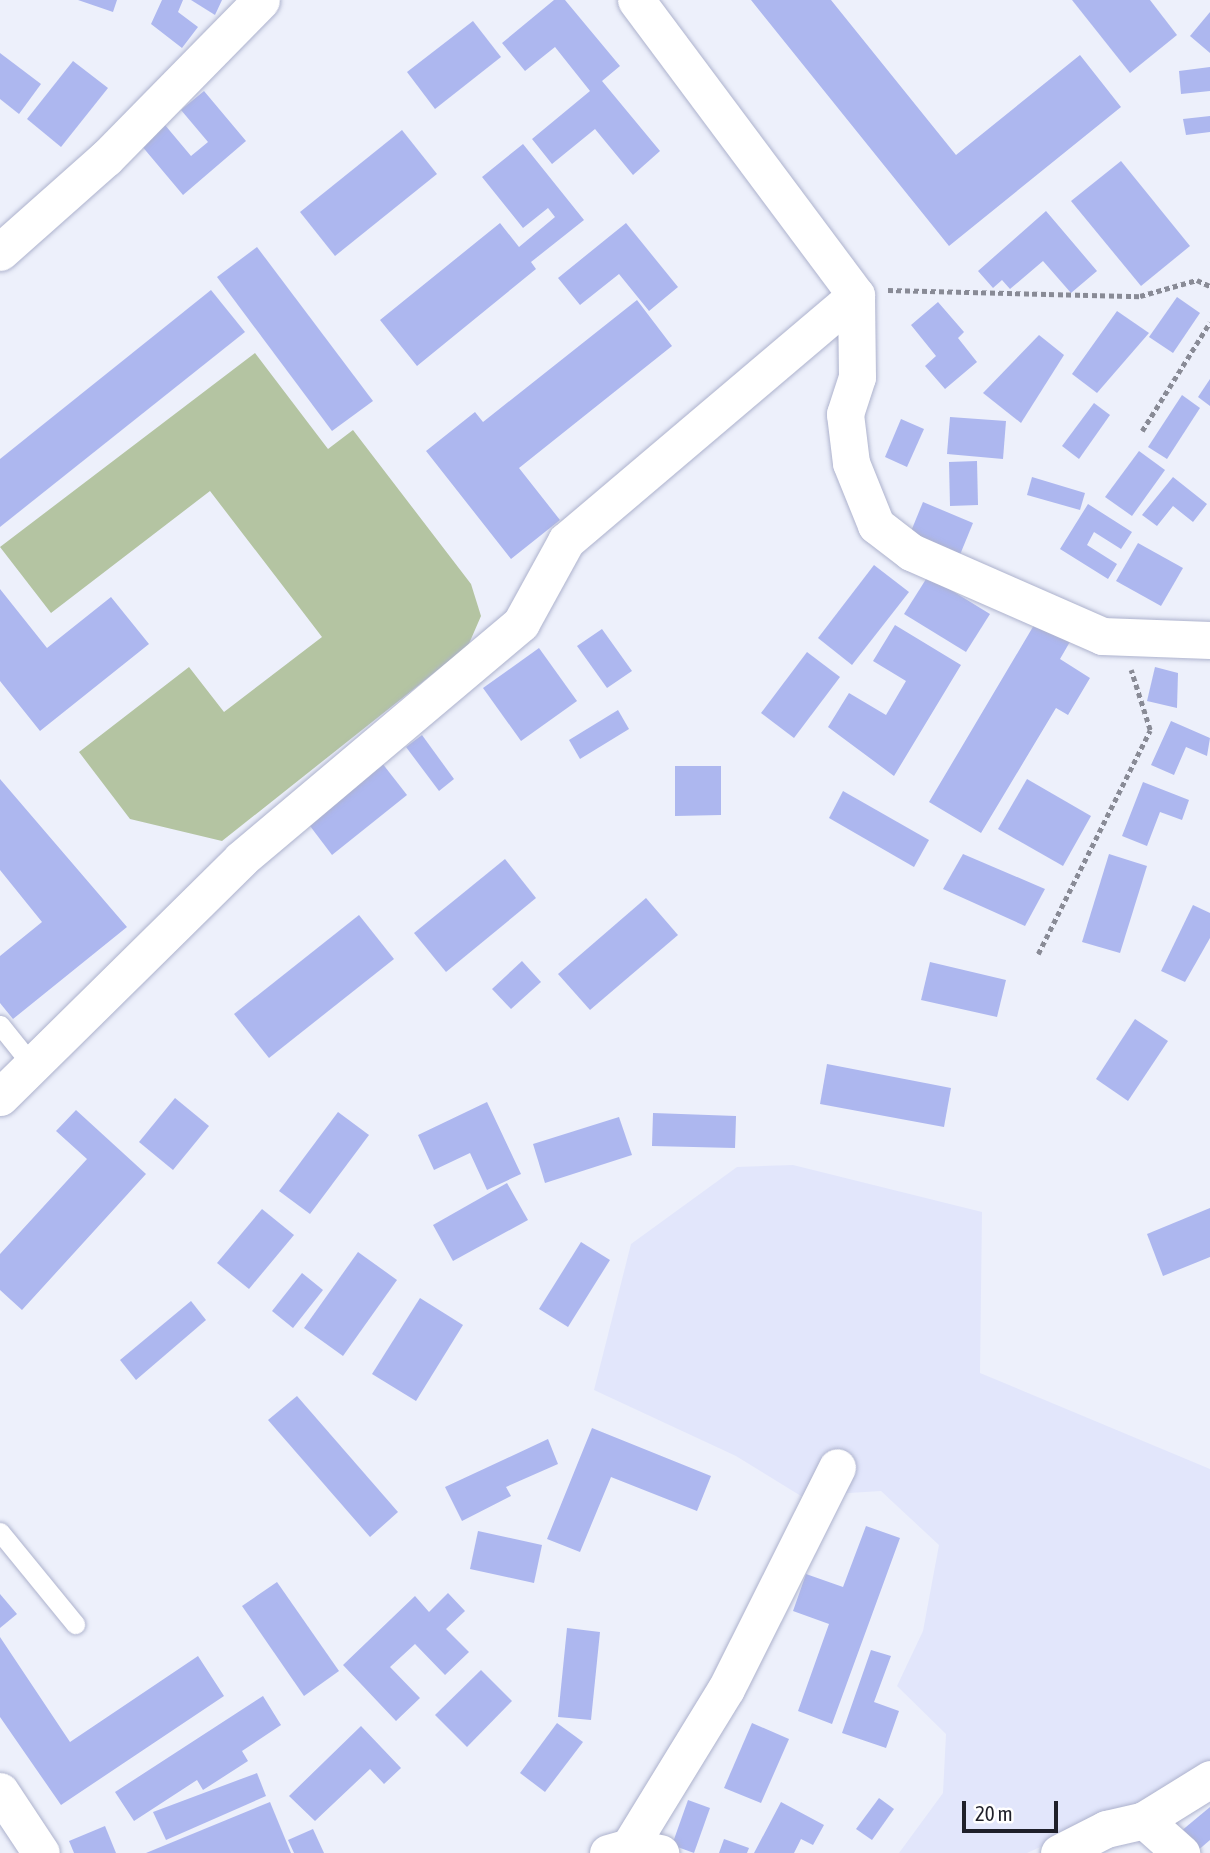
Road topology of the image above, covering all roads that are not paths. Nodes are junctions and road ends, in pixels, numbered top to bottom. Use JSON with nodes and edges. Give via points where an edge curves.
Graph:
{"nodes":[{"id":1,"x":261,"y":0,"type":"edge"},
{"id":2,"x":636,"y":0,"type":"edge"},
{"id":3,"x":0,"y":252,"type":"edge"},
{"id":4,"x":856,"y":296,"type":"junction"},
{"id":5,"x":1210,"y":640,"type":"edge"},
{"id":6,"x":0,"y":1025,"type":"edge"},
{"id":7,"x":32,"y":1065,"type":"junction"},
{"id":8,"x":0,"y":1097,"type":"edge"},
{"id":9,"x":837,"y":1467,"type":"dead end"},
{"id":10,"x":0,"y":1532,"type":"edge"},
{"id":11,"x":75,"y":1624,"type":"dead end"},
{"id":12,"x":1210,"y":1779,"type":"edge"},
{"id":13,"x":0,"y":1790,"type":"edge"},
{"id":14,"x":1144,"y":1821,"type":"junction"},
{"id":15,"x":632,"y":1851,"type":"edge"},
{"id":16,"x":41,"y":1853,"type":"edge"},
{"id":17,"x":1059,"y":1853,"type":"edge"},
{"id":18,"x":1181,"y":1853,"type":"edge"}],
"edges":[{"from":1,"to":3,"type":"street","via":[[106,158]]},
{"from":2,"to":4,"type":"street"},
{"from":4,"to":5,"type":"street","via":[[857,377],[845,414],[851,463],[876,525],[911,552],[1101,636]]},
{"from":4,"to":7,"type":"street","via":[[565,541],[521,623],[241,859]]},
{"from":6,"to":7,"type":"lane"},
{"from":7,"to":8,"type":"street"},
{"from":9,"to":15,"type":"street","via":[[726,1689]]},
{"from":10,"to":11,"type":"lane"},
{"from":12,"to":14,"type":"street"},
{"from":13,"to":16,"type":"street"},
{"from":14,"to":17,"type":"street","via":[[1106,1829]]},
{"from":14,"to":18,"type":"street"}]}
